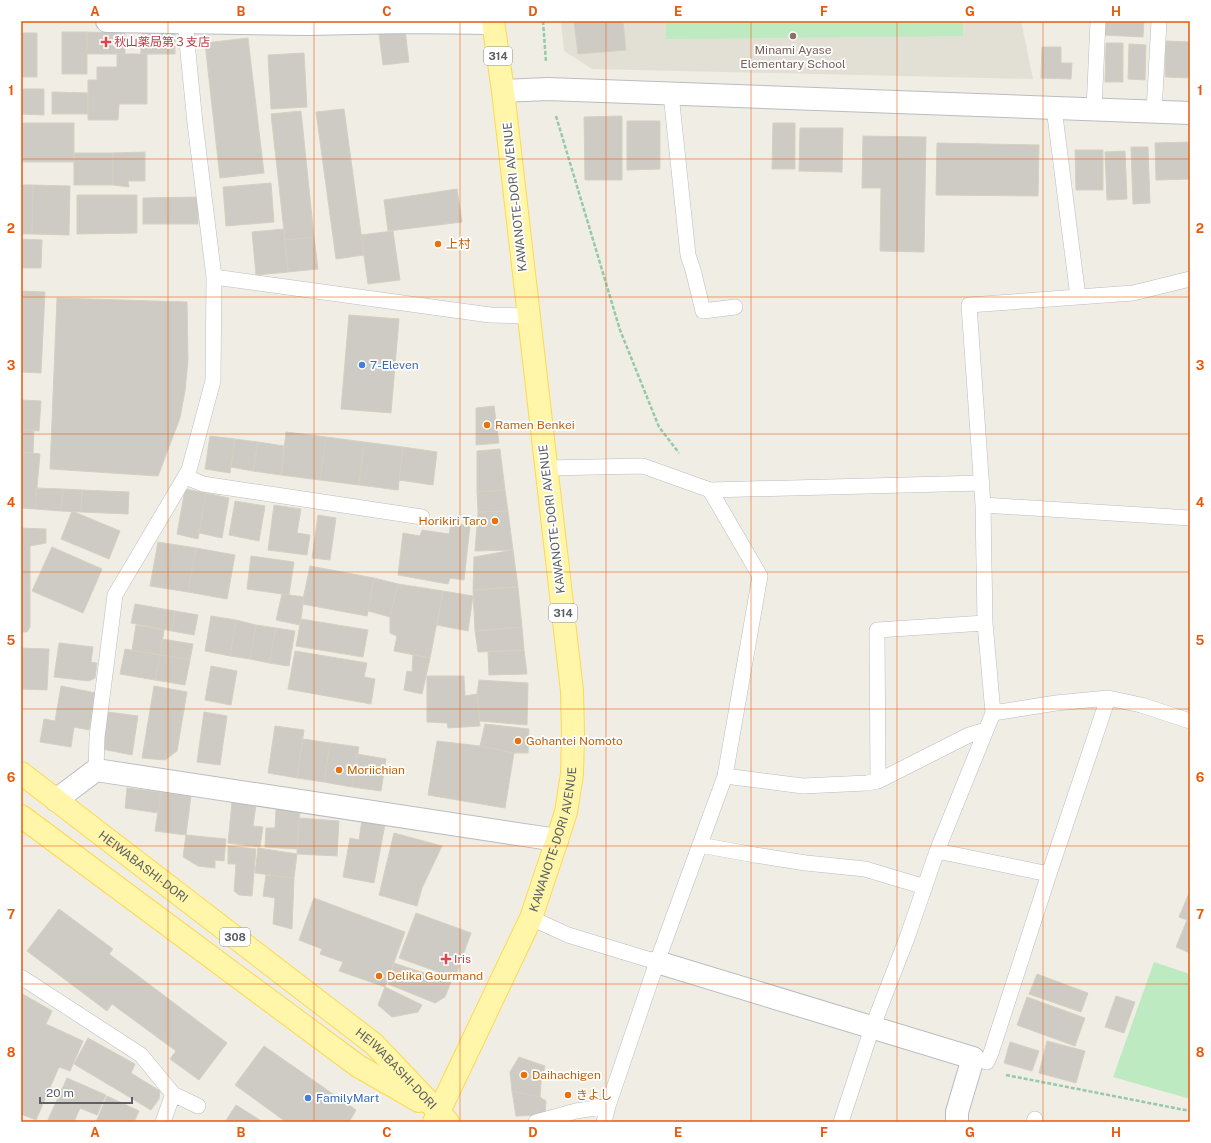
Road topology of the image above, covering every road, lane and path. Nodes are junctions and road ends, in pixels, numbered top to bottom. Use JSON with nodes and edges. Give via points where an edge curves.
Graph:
{"nodes":[{"id":1,"x":107,"y":21,"type":"edge"},
{"id":2,"x":542,"y":21,"type":"edge"},
{"id":3,"x":1098,"y":21,"type":"edge"},
{"id":4,"x":1159,"y":21,"type":"edge"},
{"id":5,"x":185,"y":22,"type":"edge"},
{"id":6,"x":332,"y":22,"type":"edge"},
{"id":7,"x":493,"y":22,"type":"edge"},
{"id":8,"x":548,"y":89,"type":"junction"},
{"id":9,"x":502,"y":91,"type":"junction"},
{"id":10,"x":671,"y":94,"type":"junction"},
{"id":11,"x":1054,"y":108,"type":"junction"},
{"id":12,"x":1094,"y":110,"type":"junction"},
{"id":13,"x":1154,"y":112,"type":"junction"},
{"id":14,"x":1190,"y":113,"type":"edge"},
{"id":15,"x":214,"y":277,"type":"junction"},
{"id":16,"x":1190,"y":279,"type":"edge"},
{"id":17,"x":1078,"y":297,"type":"junction"},
{"id":18,"x":735,"y":307,"type":"dead end"},
{"id":19,"x":528,"y":316,"type":"junction"},
{"id":20,"x":682,"y":456,"type":"dead end"},
{"id":21,"x":546,"y":468,"type":"junction"},
{"id":22,"x":186,"y":477,"type":"junction"},
{"id":23,"x":982,"y":483,"type":"junction"},
{"id":24,"x":710,"y":490,"type":"junction"},
{"id":25,"x":983,"y":505,"type":"junction"},
{"id":26,"x":422,"y":517,"type":"dead end"},
{"id":27,"x":1190,"y":518,"type":"edge"},
{"id":28,"x":985,"y":623,"type":"junction"},
{"id":29,"x":1108,"y":698,"type":"junction"},
{"id":30,"x":993,"y":713,"type":"junction"},
{"id":31,"x":1190,"y":721,"type":"edge"},
{"id":32,"x":986,"y":730,"type":"junction"},
{"id":33,"x":96,"y":770,"type":"junction"},
{"id":34,"x":21,"y":773,"type":"edge"},
{"id":35,"x":725,"y":776,"type":"junction"},
{"id":36,"x":878,"y":781,"type":"junction"},
{"id":37,"x":56,"y":800,"type":"junction"},
{"id":38,"x":21,"y":816,"type":"edge"},
{"id":39,"x":557,"y":840,"type":"junction"},
{"id":40,"x":700,"y":845,"type":"junction"},
{"id":41,"x":937,"y":851,"type":"junction"},
{"id":42,"x":1049,"y":874,"type":"junction"},
{"id":43,"x":925,"y":887,"type":"junction"},
{"id":44,"x":531,"y":918,"type":"junction"},
{"id":45,"x":657,"y":962,"type":"junction"},
{"id":46,"x":21,"y":977,"type":"edge"},
{"id":47,"x":872,"y":1028,"type":"junction"},
{"id":48,"x":980,"y":1060,"type":"junction"},
{"id":49,"x":172,"y":1094,"type":"junction"},
{"id":50,"x":198,"y":1106,"type":"dead end"},
{"id":51,"x":608,"y":1106,"type":"junction"},
{"id":52,"x":1190,"y":1111,"type":"edge"},
{"id":53,"x":440,"y":1119,"type":"edge"},
{"id":54,"x":163,"y":1122,"type":"edge"},
{"id":55,"x":536,"y":1122,"type":"edge"},
{"id":56,"x":604,"y":1122,"type":"edge"},
{"id":57,"x":841,"y":1122,"type":"edge"},
{"id":58,"x":957,"y":1122,"type":"edge"}],
"edges":[{"from":1,"to":5,"type":"street"},
{"from":2,"to":8,"type":"path"},
{"from":3,"to":12,"type":"lane"},
{"from":4,"to":13,"type":"lane"},
{"from":5,"to":6,"type":"street"},
{"from":5,"to":15,"type":"lane"},
{"from":6,"to":7,"type":"street"},
{"from":7,"to":9,"type":"main road","name":"KAWANOTE-DORI AVENUE","number":"314"},
{"from":8,"to":9,"type":"street"},
{"from":8,"to":10,"type":"street"},
{"from":8,"to":20,"type":"path","via":[[620,330],[659,427]]},
{"from":9,"to":19,"type":"main road","name":"KAWANOTE-DORI AVENUE","number":"314"},
{"from":10,"to":11,"type":"street"},
{"from":10,"to":18,"type":"lane","via":[[688,255],[703,311]]},
{"from":11,"to":12,"type":"street"},
{"from":11,"to":17,"type":"lane"},
{"from":12,"to":13,"type":"street"},
{"from":13,"to":14,"type":"street"},
{"from":15,"to":19,"type":"lane","via":[[490,315]]},
{"from":15,"to":22,"type":"lane","via":[[213,381]]},
{"from":16,"to":17,"type":"lane","via":[[1133,293]]},
{"from":17,"to":23,"type":"lane","via":[[969,305]]},
{"from":19,"to":21,"type":"main road","name":"KAWANOTE-DORI AVENUE","number":"314"},
{"from":21,"to":24,"type":"lane","via":[[643,466]]},
{"from":21,"to":39,"type":"main road","name":"KAWANOTE-DORI AVENUE","number":"314","via":[[572,691],[574,734],[572,774],[566,812]]},
{"from":22,"to":26,"type":"lane","via":[[203,484]]},
{"from":22,"to":33,"type":"lane","via":[[115,595],[97,737]]},
{"from":23,"to":24,"type":"lane"},
{"from":23,"to":25,"type":"lane"},
{"from":24,"to":35,"type":"lane","via":[[760,576]]},
{"from":25,"to":27,"type":"lane"},
{"from":25,"to":28,"type":"lane"},
{"from":28,"to":30,"type":"lane"},
{"from":28,"to":36,"type":"lane","via":[[877,630]]},
{"from":29,"to":30,"type":"lane"},
{"from":29,"to":31,"type":"lane"},
{"from":29,"to":42,"type":"lane"},
{"from":30,"to":32,"type":"lane"},
{"from":32,"to":36,"type":"lane","via":[[969,735]]},
{"from":32,"to":41,"type":"lane"},
{"from":33,"to":37,"type":"street"},
{"from":33,"to":39,"type":"street"},
{"from":34,"to":37,"type":"main road","name":"HEIWABASHI-DORI","number":"308"},
{"from":35,"to":36,"type":"lane","via":[[803,786]]},
{"from":35,"to":40,"type":"lane"},
{"from":37,"to":53,"type":"main road","name":"HEIWABASHI-DORI","number":"308","via":[[374,1044]]},
{"from":38,"to":53,"type":"main road","name":"HEIWABASHI-DORI","number":"308","via":[[358,1066]]},
{"from":39,"to":44,"type":"main road","name":"KAWANOTE-DORI AVENUE","number":"314"},
{"from":40,"to":43,"type":"lane","via":[[806,863],[865,869]]},
{"from":40,"to":45,"type":"lane"},
{"from":41,"to":42,"type":"lane"},
{"from":41,"to":43,"type":"lane"},
{"from":42,"to":48,"type":"lane","via":[[991,1053]]},
{"from":43,"to":47,"type":"lane"},
{"from":44,"to":45,"type":"lane","via":[[568,935]]},
{"from":44,"to":53,"type":"main road","name":"KAWANOTE-DORI AVENUE","number":"314"},
{"from":45,"to":47,"type":"street"},
{"from":45,"to":51,"type":"lane"},
{"from":46,"to":49,"type":"lane","via":[[141,1055]]},
{"from":47,"to":48,"type":"street"},
{"from":47,"to":57,"type":"lane"},
{"from":48,"to":52,"type":"path","via":[[992,1072]]},
{"from":48,"to":58,"type":"street","via":[[957,1112]]},
{"from":49,"to":50,"type":"lane"},
{"from":49,"to":54,"type":"lane"},
{"from":51,"to":55,"type":"lane","via":[[576,1111]]},
{"from":51,"to":56,"type":"lane"}]}
